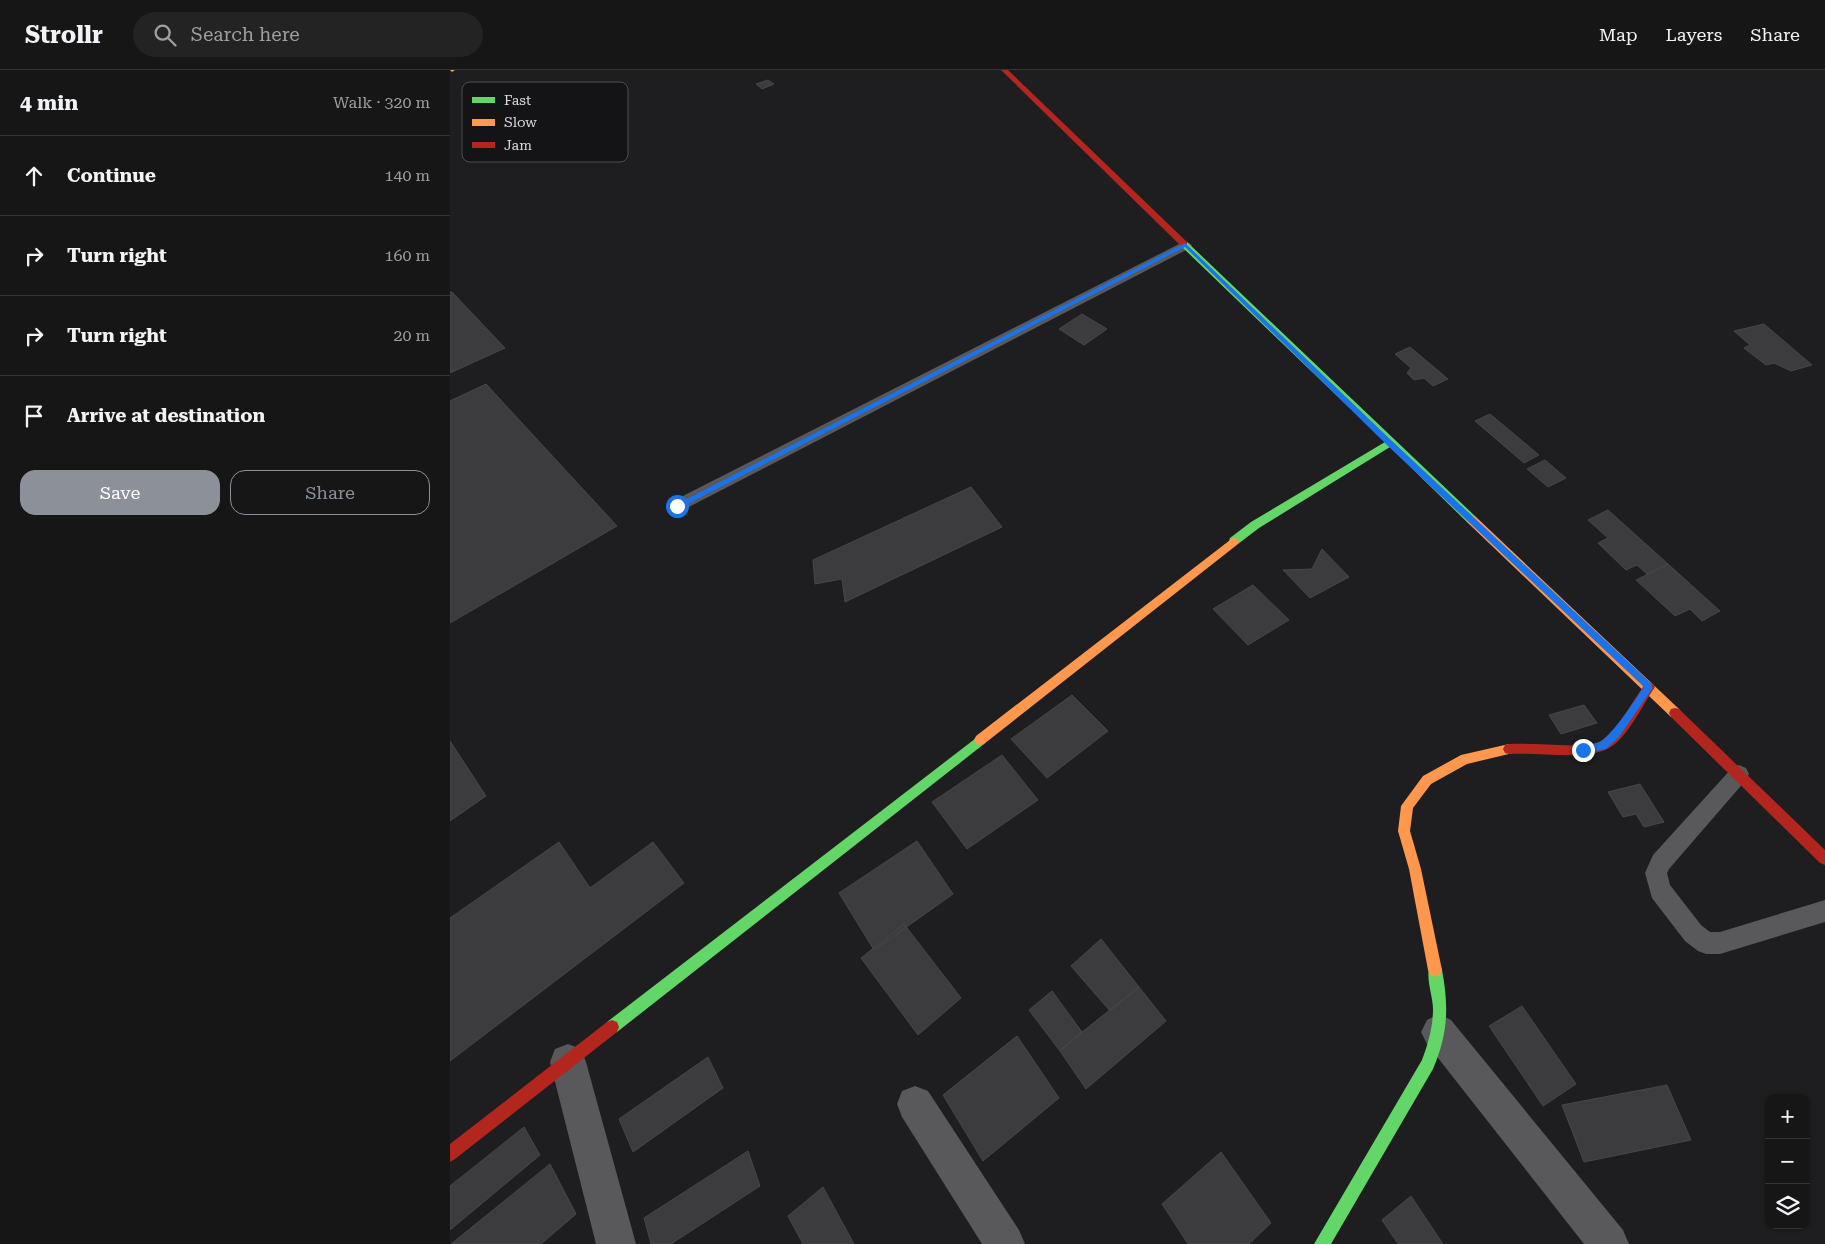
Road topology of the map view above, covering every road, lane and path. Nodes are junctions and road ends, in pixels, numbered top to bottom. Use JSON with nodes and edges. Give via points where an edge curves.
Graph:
{"nodes":[{"id":1,"x":1004,"y":70,"type":"edge"},
{"id":2,"x":1185,"y":245,"type":"junction"},
{"id":3,"x":1390,"y":443,"type":"junction"},
{"id":4,"x":677,"y":506,"type":"dead end"},
{"id":5,"x":1649,"y":687,"type":"junction"},
{"id":6,"x":1738,"y":774,"type":"junction"},
{"id":7,"x":1825,"y":859,"type":"edge"},
{"id":8,"x":1825,"y":911,"type":"edge"},
{"id":9,"x":1439,"y":1032,"type":"junction"},
{"id":10,"x":568,"y":1062,"type":"junction"},
{"id":11,"x":915,"y":1104,"type":"dead end"},
{"id":12,"x":450,"y":1154,"type":"edge"},
{"id":13,"x":616,"y":1244,"type":"edge"},
{"id":14,"x":1005,"y":1244,"type":"edge"},
{"id":15,"x":1322,"y":1244,"type":"edge"},
{"id":16,"x":1609,"y":1244,"type":"edge"}],
"edges":[{"from":1,"to":2,"type":"street"},
{"from":2,"to":3,"type":"street"},
{"from":2,"to":4,"type":"lane"},
{"from":3,"to":5,"type":"street"},
{"from":3,"to":10,"type":"street","via":[[1255,525]]},
{"from":5,"to":6,"type":"street"},
{"from":5,"to":9,"type":"street","via":[[1616,734],[1603,746],[1583,750],[1524,747],[1465,760],[1427,780],[1407,806],[1404,831],[1415,869],[1441,1001]]},
{"from":6,"to":7,"type":"street"},
{"from":6,"to":8,"type":"lane","via":[[1661,862],[1656,873],[1660,890],[1693,933],[1706,943],[1720,943]]},
{"from":9,"to":15,"type":"street","via":[[1428,1064]]},
{"from":9,"to":16,"type":"street"},
{"from":10,"to":12,"type":"street"},
{"from":10,"to":13,"type":"street"},
{"from":11,"to":14,"type":"street"}]}
